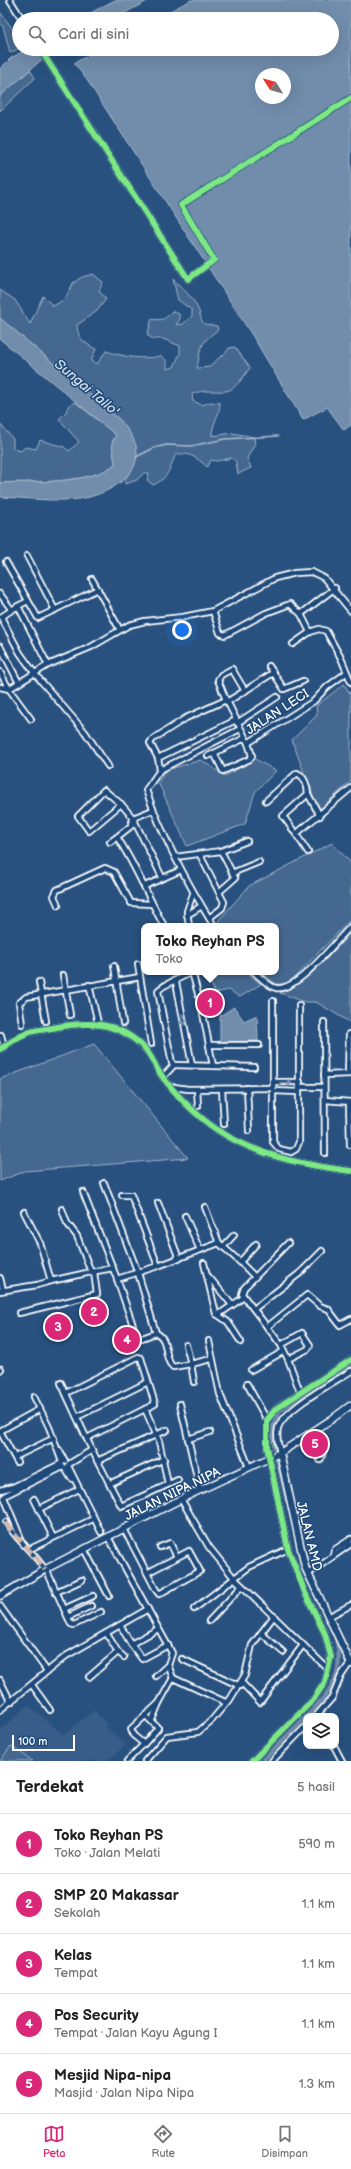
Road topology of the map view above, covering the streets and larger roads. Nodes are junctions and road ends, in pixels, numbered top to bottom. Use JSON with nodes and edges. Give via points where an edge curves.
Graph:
{"nodes":[{"id":1,"x":10,"y":0,"type":"edge"},
{"id":2,"x":18,"y":12,"type":"edge"},
{"id":3,"x":45,"y":56,"type":"edge"},
{"id":4,"x":351,"y":98,"type":"edge"},
{"id":5,"x":27,"y":556,"type":"dead end"},
{"id":6,"x":6,"y":562,"type":"dead end"},
{"id":7,"x":92,"y":579,"type":"dead end"},
{"id":8,"x":335,"y":588,"type":"junction"},
{"id":9,"x":98,"y":589,"type":"junction"},
{"id":10,"x":0,"y":594,"type":"edge"},
{"id":11,"x":28,"y":601,"type":"junction"},
{"id":12,"x":18,"y":606,"type":"junction"},
{"id":13,"x":11,"y":609,"type":"junction"},
{"id":14,"x":55,"y":610,"type":"junction"},
{"id":15,"x":213,"y":611,"type":"junction"},
{"id":16,"x":351,"y":611,"type":"edge"},
{"id":17,"x":301,"y":614,"type":"junction"},
{"id":18,"x":120,"y":630,"type":"junction"},
{"id":19,"x":310,"y":632,"type":"junction"},
{"id":20,"x":293,"y":644,"type":"dead end"},
{"id":21,"x":0,"y":646,"type":"edge"},
{"id":22,"x":48,"y":665,"type":"junction"},
{"id":23,"x":269,"y":666,"type":"dead end"},
{"id":24,"x":0,"y":672,"type":"edge"},
{"id":25,"x":346,"y":673,"type":"junction"},
{"id":26,"x":34,"y":674,"type":"junction"},
{"id":27,"x":273,"y":674,"type":"junction"},
{"id":28,"x":303,"y":681,"type":"dead end"},
{"id":29,"x":351,"y":682,"type":"edge"},
{"id":30,"x":19,"y":683,"type":"junction"},
{"id":31,"x":0,"y":687,"type":"edge"},
{"id":32,"x":9,"y":689,"type":"junction"},
{"id":33,"x":245,"y":690,"type":"junction"},
{"id":34,"x":277,"y":697,"type":"dead end"},
{"id":35,"x":227,"y":701,"type":"junction"},
{"id":36,"x":31,"y":719,"type":"dead end"},
{"id":37,"x":236,"y":722,"type":"junction"},
{"id":38,"x":240,"y":730,"type":"junction"},
{"id":39,"x":246,"y":740,"type":"junction"},
{"id":40,"x":214,"y":753,"type":"junction"},
{"id":41,"x":208,"y":756,"type":"dead end"},
{"id":42,"x":158,"y":758,"type":"junction"},
{"id":43,"x":108,"y":766,"type":"dead end"},
{"id":44,"x":160,"y":770,"type":"junction"},
{"id":45,"x":351,"y":788,"type":"edge"},
{"id":46,"x":308,"y":794,"type":"junction"},
{"id":47,"x":266,"y":801,"type":"dead end"},
{"id":48,"x":121,"y":804,"type":"junction"},
{"id":49,"x":153,"y":810,"type":"junction"},
{"id":50,"x":320,"y":816,"type":"junction"},
{"id":51,"x":133,"y":818,"type":"junction"},
{"id":52,"x":296,"y":834,"type":"junction"},
{"id":53,"x":117,"y":837,"type":"junction"},
{"id":54,"x":247,"y":841,"type":"dead end"},
{"id":55,"x":110,"y":842,"type":"dead end"},
{"id":56,"x":221,"y":851,"type":"junction"},
{"id":57,"x":308,"y":852,"type":"dead end"},
{"id":58,"x":200,"y":855,"type":"junction"},
{"id":59,"x":175,"y":857,"type":"junction"},
{"id":60,"x":260,"y":862,"type":"dead end"},
{"id":61,"x":181,"y":870,"type":"junction"},
{"id":62,"x":232,"y":873,"type":"junction"},
{"id":63,"x":162,"y":877,"type":"junction"},
{"id":64,"x":145,"y":886,"type":"junction"},
{"id":65,"x":220,"y":892,"type":"junction"},
{"id":66,"x":193,"y":894,"type":"junction"},
{"id":67,"x":152,"y":904,"type":"junction"},
{"id":68,"x":58,"y":905,"type":"dead end"},
{"id":69,"x":200,"y":907,"type":"junction"},
{"id":70,"x":187,"y":915,"type":"junction"},
{"id":71,"x":209,"y":918,"type":"junction"},
{"id":72,"x":162,"y":923,"type":"edge"},
{"id":73,"x":188,"y":923,"type":"edge"},
{"id":74,"x":212,"y":923,"type":"edge"},
{"id":75,"x":351,"y":926,"type":"edge"},
{"id":76,"x":138,"y":964,"type":"dead end"},
{"id":77,"x":114,"y":966,"type":"dead end"},
{"id":78,"x":63,"y":975,"type":"dead end"},
{"id":79,"x":187,"y":975,"type":"edge"},
{"id":80,"x":193,"y":975,"type":"edge"},
{"id":81,"x":258,"y":975,"type":"edge"},
{"id":82,"x":140,"y":977,"type":"junction"},
{"id":83,"x":115,"y":980,"type":"junction"},
{"id":84,"x":39,"y":982,"type":"dead end"},
{"id":85,"x":176,"y":982,"type":"junction"},
{"id":86,"x":89,"y":985,"type":"junction"},
{"id":87,"x":66,"y":989,"type":"junction"},
{"id":88,"x":40,"y":994,"type":"junction"},
{"id":89,"x":273,"y":1001,"type":"dead end"},
{"id":90,"x":299,"y":1005,"type":"dead end"},
{"id":91,"x":70,"y":1015,"type":"dead end"},
{"id":92,"x":46,"y":1021,"type":"dead end"},
{"id":93,"x":324,"y":1022,"type":"dead end"},
{"id":94,"x":98,"y":1023,"type":"junction"},
{"id":95,"x":123,"y":1023,"type":"dead end"},
{"id":96,"x":22,"y":1024,"type":"dead end"},
{"id":97,"x":349,"y":1034,"type":"dead end"},
{"id":98,"x":1,"y":1036,"type":"edge"},
{"id":99,"x":152,"y":1044,"type":"dead end"},
{"id":100,"x":209,"y":1045,"type":"junction"},
{"id":101,"x":260,"y":1045,"type":"dead end"},
{"id":102,"x":2,"y":1048,"type":"edge"},
{"id":103,"x":174,"y":1065,"type":"junction"},
{"id":104,"x":192,"y":1066,"type":"junction"},
{"id":105,"x":213,"y":1066,"type":"junction"},
{"id":106,"x":254,"y":1067,"type":"dead end"},
{"id":107,"x":350,"y":1074,"type":"edge"},
{"id":108,"x":324,"y":1075,"type":"junction"},
{"id":109,"x":163,"y":1077,"type":"junction"},
{"id":110,"x":174,"y":1087,"type":"dead end"},
{"id":111,"x":273,"y":1087,"type":"junction"},
{"id":112,"x":300,"y":1087,"type":"junction"},
{"id":113,"x":324,"y":1087,"type":"junction"},
{"id":114,"x":247,"y":1088,"type":"junction"},
{"id":115,"x":197,"y":1089,"type":"junction"},
{"id":116,"x":222,"y":1089,"type":"junction"},
{"id":117,"x":325,"y":1100,"type":"junction"},
{"id":118,"x":350,"y":1102,"type":"edge"},
{"id":119,"x":198,"y":1106,"type":"dead end"},
{"id":120,"x":224,"y":1124,"type":"dead end"},
{"id":121,"x":249,"y":1131,"type":"dead end"},
{"id":122,"x":350,"y":1145,"type":"dead end"},
{"id":123,"x":286,"y":1151,"type":"junction"},
{"id":124,"x":325,"y":1153,"type":"dead end"},
{"id":125,"x":286,"y":1159,"type":"junction"},
{"id":126,"x":351,"y":1171,"type":"edge"},
{"id":127,"x":104,"y":1183,"type":"dead end"},
{"id":128,"x":83,"y":1192,"type":"dead end"},
{"id":129,"x":122,"y":1195,"type":"dead end"},
{"id":130,"x":158,"y":1203,"type":"dead end"},
{"id":131,"x":205,"y":1207,"type":"dead end"},
{"id":132,"x":62,"y":1209,"type":"dead end"},
{"id":133,"x":24,"y":1212,"type":"dead end"},
{"id":134,"x":185,"y":1216,"type":"dead end"},
{"id":135,"x":234,"y":1235,"type":"dead end"},
{"id":136,"x":288,"y":1243,"type":"dead end"},
{"id":137,"x":219,"y":1244,"type":"junction"},
{"id":138,"x":256,"y":1244,"type":"dead end"},
{"id":139,"x":223,"y":1247,"type":"junction"},
{"id":140,"x":200,"y":1250,"type":"junction"},
{"id":141,"x":322,"y":1251,"type":"dead end"},
{"id":142,"x":179,"y":1259,"type":"junction"},
{"id":143,"x":240,"y":1262,"type":"junction"},
{"id":144,"x":204,"y":1263,"type":"dead end"},
{"id":145,"x":158,"y":1266,"type":"junction"},
{"id":146,"x":113,"y":1268,"type":"junction"},
{"id":147,"x":92,"y":1272,"type":"junction"},
{"id":148,"x":138,"y":1273,"type":"junction"},
{"id":149,"x":209,"y":1277,"type":"junction"},
{"id":150,"x":255,"y":1277,"type":"junction"},
{"id":151,"x":0,"y":1278,"type":"edge"},
{"id":152,"x":117,"y":1279,"type":"junction"},
{"id":153,"x":51,"y":1281,"type":"junction"},
{"id":154,"x":2,"y":1290,"type":"edge"},
{"id":155,"x":244,"y":1298,"type":"junction"},
{"id":156,"x":232,"y":1305,"type":"junction"},
{"id":157,"x":254,"y":1309,"type":"junction"},
{"id":158,"x":19,"y":1313,"type":"dead end"},
{"id":159,"x":218,"y":1314,"type":"junction"},
{"id":160,"x":351,"y":1319,"type":"edge"},
{"id":161,"x":267,"y":1327,"type":"junction"},
{"id":162,"x":156,"y":1333,"type":"junction"},
{"id":163,"x":209,"y":1341,"type":"dead end"},
{"id":164,"x":241,"y":1342,"type":"dead end"},
{"id":165,"x":186,"y":1345,"type":"dead end"},
{"id":166,"x":281,"y":1346,"type":"junction"},
{"id":167,"x":284,"y":1351,"type":"junction"},
{"id":168,"x":211,"y":1359,"type":"junction"},
{"id":169,"x":288,"y":1359,"type":"junction"},
{"id":170,"x":351,"y":1360,"type":"edge"},
{"id":171,"x":190,"y":1364,"type":"junction"},
{"id":172,"x":251,"y":1370,"type":"dead end"},
{"id":173,"x":351,"y":1371,"type":"edge"},
{"id":174,"x":148,"y":1382,"type":"junction"},
{"id":175,"x":194,"y":1382,"type":"dead end"},
{"id":176,"x":61,"y":1383,"type":"dead end"},
{"id":177,"x":247,"y":1384,"type":"dead end"},
{"id":178,"x":300,"y":1392,"type":"junction"},
{"id":179,"x":66,"y":1393,"type":"junction"},
{"id":180,"x":34,"y":1397,"type":"dead end"},
{"id":181,"x":180,"y":1404,"type":"dead end"},
{"id":182,"x":351,"y":1404,"type":"edge"},
{"id":183,"x":40,"y":1409,"type":"junction"},
{"id":184,"x":145,"y":1409,"type":"junction"},
{"id":185,"x":77,"y":1417,"type":"junction"},
{"id":186,"x":267,"y":1420,"type":"junction"},
{"id":187,"x":166,"y":1430,"type":"dead end"},
{"id":188,"x":0,"y":1431,"type":"edge"},
{"id":189,"x":313,"y":1431,"type":"junction"},
{"id":190,"x":210,"y":1432,"type":"dead end"},
{"id":191,"x":156,"y":1434,"type":"junction"},
{"id":192,"x":54,"y":1438,"type":"junction"},
{"id":193,"x":87,"y":1438,"type":"junction"},
{"id":194,"x":188,"y":1439,"type":"junction"},
{"id":195,"x":92,"y":1450,"type":"junction"},
{"id":196,"x":279,"y":1453,"type":"junction"},
{"id":197,"x":15,"y":1457,"type":"junction"},
{"id":198,"x":270,"y":1457,"type":"junction"},
{"id":199,"x":164,"y":1459,"type":"junction"},
{"id":200,"x":320,"y":1460,"type":"dead end"},
{"id":201,"x":97,"y":1461,"type":"junction"},
{"id":202,"x":17,"y":1462,"type":"dead end"},
{"id":203,"x":65,"y":1464,"type":"junction"},
{"id":204,"x":248,"y":1467,"type":"junction"},
{"id":205,"x":178,"y":1480,"type":"dead end"},
{"id":206,"x":109,"y":1484,"type":"junction"},
{"id":207,"x":168,"y":1484,"type":"junction"},
{"id":208,"x":2,"y":1488,"type":"edge"},
{"id":209,"x":78,"y":1489,"type":"junction"},
{"id":210,"x":200,"y":1490,"type":"junction"},
{"id":211,"x":2,"y":1495,"type":"edge"},
{"id":212,"x":181,"y":1499,"type":"junction"},
{"id":213,"x":34,"y":1500,"type":"dead end"},
{"id":214,"x":39,"y":1509,"type":"junction"},
{"id":215,"x":93,"y":1519,"type":"junction"},
{"id":216,"x":6,"y":1522,"type":"dead end"},
{"id":217,"x":124,"y":1529,"type":"junction"},
{"id":218,"x":101,"y":1532,"type":"dead end"},
{"id":219,"x":20,"y":1536,"type":"dead end"},
{"id":220,"x":53,"y":1537,"type":"junction"},
{"id":221,"x":108,"y":1537,"type":"junction"},
{"id":222,"x":351,"y":1539,"type":"edge"},
{"id":223,"x":351,"y":1544,"type":"edge"},
{"id":224,"x":160,"y":1547,"type":"dead end"},
{"id":225,"x":30,"y":1549,"type":"dead end"},
{"id":226,"x":288,"y":1549,"type":"junction"},
{"id":227,"x":84,"y":1550,"type":"junction"},
{"id":228,"x":333,"y":1556,"type":"junction"},
{"id":229,"x":177,"y":1557,"type":"junction"},
{"id":230,"x":45,"y":1569,"type":"junction"},
{"id":231,"x":147,"y":1573,"type":"junction"},
{"id":232,"x":308,"y":1574,"type":"junction"},
{"id":233,"x":234,"y":1578,"type":"junction"},
{"id":234,"x":82,"y":1580,"type":"dead end"},
{"id":235,"x":242,"y":1586,"type":"junction"},
{"id":236,"x":56,"y":1592,"type":"junction"},
{"id":237,"x":0,"y":1596,"type":"edge"},
{"id":238,"x":93,"y":1596,"type":"dead end"},
{"id":239,"x":109,"y":1596,"type":"dead end"},
{"id":240,"x":351,"y":1605,"type":"edge"},
{"id":241,"x":0,"y":1606,"type":"edge"},
{"id":242,"x":91,"y":1606,"type":"dead end"},
{"id":243,"x":64,"y":1609,"type":"junction"},
{"id":244,"x":148,"y":1609,"type":"junction"},
{"id":245,"x":194,"y":1609,"type":"dead end"},
{"id":246,"x":101,"y":1612,"type":"dead end"},
{"id":247,"x":274,"y":1616,"type":"junction"},
{"id":248,"x":330,"y":1616,"type":"junction"},
{"id":249,"x":68,"y":1617,"type":"junction"},
{"id":250,"x":208,"y":1621,"type":"dead end"},
{"id":251,"x":120,"y":1625,"type":"junction"},
{"id":252,"x":158,"y":1629,"type":"junction"},
{"id":253,"x":261,"y":1633,"type":"junction"},
{"id":254,"x":107,"y":1634,"type":"junction"},
{"id":255,"x":131,"y":1644,"type":"junction"},
{"id":256,"x":168,"y":1645,"type":"junction"},
{"id":257,"x":303,"y":1645,"type":"junction"},
{"id":258,"x":118,"y":1652,"type":"junction"},
{"id":259,"x":283,"y":1652,"type":"dead end"},
{"id":260,"x":124,"y":1657,"type":"dead end"},
{"id":261,"x":182,"y":1659,"type":"dead end"},
{"id":262,"x":350,"y":1661,"type":"edge"},
{"id":263,"x":168,"y":1665,"type":"junction"},
{"id":264,"x":328,"y":1669,"type":"junction"},
{"id":265,"x":47,"y":1671,"type":"junction"},
{"id":266,"x":156,"y":1676,"type":"dead end"},
{"id":267,"x":89,"y":1677,"type":"dead end"},
{"id":268,"x":173,"y":1678,"type":"junction"},
{"id":269,"x":0,"y":1680,"type":"edge"},
{"id":270,"x":241,"y":1684,"type":"junction"},
{"id":271,"x":32,"y":1685,"type":"junction"},
{"id":272,"x":11,"y":1702,"type":"junction"},
{"id":273,"x":227,"y":1702,"type":"junction"},
{"id":274,"x":159,"y":1703,"type":"junction"},
{"id":275,"x":0,"y":1710,"type":"edge"},
{"id":276,"x":50,"y":1710,"type":"dead end"},
{"id":277,"x":319,"y":1713,"type":"edge"},
{"id":278,"x":145,"y":1715,"type":"junction"},
{"id":279,"x":152,"y":1720,"type":"junction"},
{"id":280,"x":303,"y":1729,"type":"edge"},
{"id":281,"x":144,"y":1744,"type":"junction"},
{"id":282,"x":336,"y":1749,"type":"edge"},
{"id":283,"x":127,"y":1761,"type":"edge"},
{"id":284,"x":145,"y":1761,"type":"edge"},
{"id":285,"x":252,"y":1761,"type":"edge"},
{"id":286,"x":272,"y":1761,"type":"edge"},
{"id":287,"x":342,"y":1761,"type":"edge"}],
"edges":[{"from":1,"to":2,"type":"street"},
{"from":3,"to":4,"type":"street","via":[[188,279],[214,260],[181,205]]},
{"from":5,"to":14,"type":"street"},
{"from":6,"to":11,"type":"street"},
{"from":7,"to":9,"type":"street"},
{"from":8,"to":15,"type":"street","via":[[317,574],[295,573],[275,578]]},
{"from":8,"to":16,"type":"street"},
{"from":8,"to":17,"type":"street"},
{"from":9,"to":14,"type":"street"},
{"from":9,"to":18,"type":"street"},
{"from":10,"to":13,"type":"street"},
{"from":11,"to":12,"type":"street"},
{"from":11,"to":14,"type":"street","via":[[38,618]]},
{"from":12,"to":13,"type":"street"},
{"from":12,"to":22,"type":"street"},
{"from":13,"to":26,"type":"street","via":[[0,618]]},
{"from":15,"to":17,"type":"street","via":[[222,635],[288,604]]},
{"from":15,"to":18,"type":"street","via":[[146,621]]},
{"from":17,"to":19,"type":"street"},
{"from":18,"to":22,"type":"street","via":[[91,647]]},
{"from":19,"to":20,"type":"street"},
{"from":19,"to":25,"type":"street","via":[[319,629],[326,631],[342,658]]},
{"from":21,"to":30,"type":"street"},
{"from":22,"to":26,"type":"street"},
{"from":23,"to":27,"type":"street"},
{"from":24,"to":32,"type":"street"},
{"from":25,"to":29,"type":"street"},
{"from":25,"to":39,"type":"street","name":"JALAN LECI","via":[[314,701]]},
{"from":26,"to":30,"type":"street"},
{"from":26,"to":43,"type":"street","via":[[85,732]]},
{"from":27,"to":28,"type":"street","via":[[284,689]]},
{"from":27,"to":33,"type":"street"},
{"from":30,"to":32,"type":"street"},
{"from":31,"to":32,"type":"street"},
{"from":32,"to":36,"type":"street"},
{"from":33,"to":35,"type":"street"},
{"from":33,"to":35,"type":"street","via":[[234,668],[221,675],[218,680]]},
{"from":34,"to":37,"type":"street"},
{"from":35,"to":37,"type":"street"},
{"from":35,"to":42,"type":"street","via":[[186,718],[153,739],[151,745]]},
{"from":37,"to":38,"type":"street"},
{"from":37,"to":42,"type":"street"},
{"from":38,"to":39,"type":"street"},
{"from":38,"to":44,"type":"street"},
{"from":39,"to":40,"type":"street"},
{"from":39,"to":40,"type":"street","name":"JALAN LECI","via":[[252,756],[250,759],[223,771]]},
{"from":40,"to":41,"type":"street"},
{"from":42,"to":44,"type":"street"},
{"from":44,"to":49,"type":"street","via":[[146,787]]},
{"from":45,"to":50,"type":"street"},
{"from":46,"to":47,"type":"street","via":[[308,788],[301,775],[297,773]]},
{"from":46,"to":50,"type":"street"},
{"from":46,"to":52,"type":"street","via":[[283,816]]},
{"from":48,"to":48,"type":"street","via":[[104,790],[78,816],[90,831]]},
{"from":48,"to":51,"type":"street"},
{"from":49,"to":51,"type":"street"},
{"from":49,"to":59,"type":"street"},
{"from":50,"to":52,"type":"street"},
{"from":51,"to":53,"type":"street","via":[[131,826]]},
{"from":51,"to":63,"type":"street"},
{"from":52,"to":57,"type":"street"},
{"from":53,"to":55,"type":"street"},
{"from":53,"to":64,"type":"street"},
{"from":54,"to":56,"type":"street"},
{"from":56,"to":58,"type":"street"},
{"from":56,"to":62,"type":"street"},
{"from":58,"to":59,"type":"street"},
{"from":58,"to":65,"type":"street"},
{"from":59,"to":61,"type":"street"},
{"from":60,"to":62,"type":"street"},
{"from":61,"to":63,"type":"street"},
{"from":61,"to":66,"type":"street"},
{"from":62,"to":65,"type":"street","via":[[234,880]]},
{"from":63,"to":64,"type":"street"},
{"from":64,"to":67,"type":"street"},
{"from":65,"to":71,"type":"street","via":[[224,904]]},
{"from":66,"to":69,"type":"street"},
{"from":66,"to":70,"type":"street","via":[[188,904]]},
{"from":67,"to":68,"type":"street","via":[[130,902],[114,872],[105,868],[57,890],[54,896]]},
{"from":67,"to":72,"type":"street"},
{"from":69,"to":70,"type":"street"},
{"from":69,"to":71,"type":"street"},
{"from":70,"to":73,"type":"street"},
{"from":71,"to":74,"type":"street"},
{"from":75,"to":81,"type":"street","via":[[303,975],[287,987],[274,987]]},
{"from":76,"to":82,"type":"street"},
{"from":77,"to":83,"type":"street"},
{"from":78,"to":87,"type":"street"},
{"from":79,"to":85,"type":"street"},
{"from":80,"to":100,"type":"street"},
{"from":82,"to":83,"type":"street"},
{"from":82,"to":99,"type":"street"},
{"from":83,"to":86,"type":"street"},
{"from":83,"to":95,"type":"street"},
{"from":84,"to":88,"type":"street"},
{"from":85,"to":103,"type":"street","via":[[161,987],[158,992]]},
{"from":85,"to":104,"type":"street","one_way":true},
{"from":86,"to":87,"type":"street"},
{"from":86,"to":94,"type":"street"},
{"from":87,"to":88,"type":"street"},
{"from":87,"to":91,"type":"street"},
{"from":88,"to":92,"type":"street"},
{"from":88,"to":96,"type":"street","via":[[20,1001]]},
{"from":89,"to":111,"type":"street"},
{"from":90,"to":112,"type":"street"},
{"from":93,"to":108,"type":"street"},
{"from":94,"to":102,"type":"street","via":[[73,1024],[24,1034]]},
{"from":94,"to":109,"type":"street","via":[[132,1038],[145,1049]]},
{"from":97,"to":107,"type":"street"},
{"from":98,"to":102,"type":"street"},
{"from":100,"to":101,"type":"street"},
{"from":100,"to":105,"type":"street"},
{"from":103,"to":104,"type":"street"},
{"from":103,"to":109,"type":"street"},
{"from":104,"to":105,"type":"street"},
{"from":105,"to":106,"type":"street"},
{"from":107,"to":108,"type":"street"},
{"from":108,"to":113,"type":"street"},
{"from":109,"to":125,"type":"street","via":[[186,1104],[216,1129],[246,1146]]},
{"from":110,"to":115,"type":"street"},
{"from":111,"to":112,"type":"street","one_way":true},
{"from":111,"to":112,"type":"street"},
{"from":111,"to":114,"type":"street"},
{"from":111,"to":123,"type":"street","via":[[273,1142],[276,1147]]},
{"from":112,"to":113,"type":"street"},
{"from":112,"to":123,"type":"street","via":[[299,1142],[294,1151]]},
{"from":113,"to":117,"type":"street"},
{"from":114,"to":116,"type":"street"},
{"from":114,"to":121,"type":"street"},
{"from":115,"to":116,"type":"street"},
{"from":115,"to":119,"type":"street"},
{"from":116,"to":120,"type":"street"},
{"from":117,"to":118,"type":"street"},
{"from":117,"to":124,"type":"street"},
{"from":118,"to":122,"type":"street"},
{"from":123,"to":125,"type":"street"},
{"from":125,"to":126,"type":"street"},
{"from":127,"to":148,"type":"street"},
{"from":128,"to":146,"type":"street"},
{"from":129,"to":145,"type":"street","via":[[131,1194]]},
{"from":130,"to":142,"type":"street"},
{"from":131,"to":137,"type":"street"},
{"from":132,"to":147,"type":"street"},
{"from":133,"to":153,"type":"street","via":[[40,1243]]},
{"from":134,"to":140,"type":"street"},
{"from":135,"to":139,"type":"street"},
{"from":136,"to":150,"type":"street"},
{"from":137,"to":139,"type":"street"},
{"from":137,"to":140,"type":"street"},
{"from":138,"to":143,"type":"street"},
{"from":139,"to":143,"type":"street"},
{"from":140,"to":142,"type":"street"},
{"from":141,"to":157,"type":"street","via":[[300,1273]]},
{"from":142,"to":145,"type":"street"},
{"from":143,"to":150,"type":"street"},
{"from":144,"to":149,"type":"street"},
{"from":145,"to":148,"type":"street"},
{"from":146,"to":147,"type":"street"},
{"from":146,"to":152,"type":"street"},
{"from":147,"to":153,"type":"street"},
{"from":147,"to":158,"type":"street","via":[[97,1294]]},
{"from":148,"to":152,"type":"street"},
{"from":148,"to":162,"type":"street"},
{"from":149,"to":156,"type":"street"},
{"from":149,"to":159,"type":"street"},
{"from":150,"to":155,"type":"street","via":[[243,1289]]},
{"from":151,"to":154,"type":"street"},
{"from":152,"to":162,"type":"street","via":[[137,1337],[142,1338]]},
{"from":153,"to":154,"type":"street"},
{"from":155,"to":156,"type":"street"},
{"from":155,"to":157,"type":"street"},
{"from":156,"to":159,"type":"street"},
{"from":157,"to":161,"type":"street"},
{"from":159,"to":164,"type":"street","via":[[228,1322]]},
{"from":160,"to":161,"type":"street","via":[[340,1325],[328,1309],[307,1295]]},
{"from":161,"to":166,"type":"street"},
{"from":162,"to":171,"type":"street","via":[[165,1344],[171,1366]]},
{"from":163,"to":168,"type":"street"},
{"from":165,"to":171,"type":"street"},
{"from":166,"to":167,"type":"street"},
{"from":166,"to":169,"type":"street","via":[[302,1333],[310,1345],[308,1349]]},
{"from":167,"to":169,"type":"street"},
{"from":167,"to":172,"type":"street"},
{"from":168,"to":171,"type":"street"},
{"from":168,"to":204,"type":"street","via":[[224,1406]]},
{"from":169,"to":178,"type":"street"},
{"from":170,"to":178,"type":"street"},
{"from":171,"to":175,"type":"street"},
{"from":173,"to":196,"type":"street","via":[[292,1410],[282,1420],[277,1434]]},
{"from":174,"to":179,"type":"street","via":[[141,1358],[138,1357]]},
{"from":174,"to":184,"type":"street","via":[[155,1401]]},
{"from":174,"to":185,"type":"street"},
{"from":176,"to":179,"type":"street"},
{"from":177,"to":186,"type":"street"},
{"from":178,"to":186,"type":"street"},
{"from":179,"to":185,"type":"street"},
{"from":180,"to":183,"type":"street"},
{"from":181,"to":194,"type":"street"},
{"from":182,"to":189,"type":"street","name":"JALAN NIPA NIPA"},
{"from":183,"to":188,"type":"street"},
{"from":183,"to":192,"type":"street"},
{"from":184,"to":191,"type":"street"},
{"from":184,"to":193,"type":"street"},
{"from":185,"to":193,"type":"street"},
{"from":186,"to":198,"type":"street","via":[[266,1438]]},
{"from":187,"to":191,"type":"street"},
{"from":188,"to":197,"type":"street"},
{"from":189,"to":196,"type":"street","name":"JALAN NIPA NIPA"},
{"from":189,"to":200,"type":"street","via":[[323,1447],[324,1452]]},
{"from":190,"to":194,"type":"street"},
{"from":191,"to":199,"type":"street"},
{"from":191,"to":201,"type":"street"},
{"from":192,"to":197,"type":"street"},
{"from":192,"to":203,"type":"street"},
{"from":193,"to":195,"type":"street"},
{"from":194,"to":210,"type":"street"},
{"from":195,"to":201,"type":"street"},
{"from":195,"to":203,"type":"street"},
{"from":196,"to":198,"type":"street","name":"JALAN NIPA NIPA"},
{"from":196,"to":232,"type":"street","name":"JALAN AMD","via":[[301,1554]]},
{"from":197,"to":202,"type":"street"},
{"from":198,"to":204,"type":"street","name":"JALAN NIPA NIPA"},
{"from":198,"to":226,"type":"street"},
{"from":199,"to":206,"type":"street"},
{"from":199,"to":207,"type":"street"},
{"from":201,"to":206,"type":"street"},
{"from":203,"to":208,"type":"street"},
{"from":203,"to":209,"type":"street"},
{"from":203,"to":211,"type":"street"},
{"from":204,"to":210,"type":"street","name":"JALAN NIPA NIPA"},
{"from":205,"to":207,"type":"street"},
{"from":206,"to":207,"type":"street","via":[[120,1506]]},
{"from":208,"to":211,"type":"street"},
{"from":209,"to":214,"type":"street"},
{"from":209,"to":215,"type":"street"},
{"from":210,"to":212,"type":"street","name":"JALAN NIPA NIPA"},
{"from":211,"to":219,"type":"street"},
{"from":212,"to":217,"type":"street","name":"JALAN NIPA NIPA"},
{"from":212,"to":233,"type":"street","via":[[209,1547]]},
{"from":213,"to":214,"type":"street"},
{"from":214,"to":220,"type":"street"},
{"from":215,"to":218,"type":"street"},
{"from":215,"to":220,"type":"street"},
{"from":216,"to":230,"type":"street","via":[[13,1535]]},
{"from":217,"to":221,"type":"street","name":"JALAN NIPA NIPA"},
{"from":217,"to":231,"type":"street"},
{"from":220,"to":225,"type":"street"},
{"from":221,"to":227,"type":"street","name":"JALAN NIPA NIPA"},
{"from":221,"to":244,"type":"street"},
{"from":222,"to":228,"type":"street","via":[[334,1550]]},
{"from":223,"to":228,"type":"street"},
{"from":224,"to":229,"type":"street","via":[[170,1543]]},
{"from":226,"to":233,"type":"street","via":[[263,1559]]},
{"from":226,"to":264,"type":"street","via":[[329,1645],[331,1657]]},
{"from":227,"to":230,"type":"street","name":"JALAN NIPA NIPA"},
{"from":227,"to":239,"type":"street"},
{"from":228,"to":232,"type":"street"},
{"from":229,"to":231,"type":"street"},
{"from":229,"to":231,"type":"street","via":[[189,1551],[199,1572],[161,1594]]},
{"from":230,"to":236,"type":"street"},
{"from":230,"to":237,"type":"street","name":"JALAN NIPA NIPA"},
{"from":232,"to":248,"type":"street","name":"JALAN AMD"},
{"from":233,"to":235,"type":"street"},
{"from":233,"to":245,"type":"street"},
{"from":234,"to":236,"type":"street"},
{"from":235,"to":247,"type":"street"},
{"from":235,"to":250,"type":"street"},
{"from":236,"to":243,"type":"street"},
{"from":238,"to":243,"type":"street"},
{"from":240,"to":248,"type":"street"},
{"from":241,"to":265,"type":"street"},
{"from":242,"to":249,"type":"street"},
{"from":243,"to":249,"type":"street"},
{"from":244,"to":251,"type":"street"},
{"from":244,"to":252,"type":"street"},
{"from":246,"to":249,"type":"street","via":[[74,1625]]},
{"from":247,"to":253,"type":"street"},
{"from":247,"to":257,"type":"street"},
{"from":248,"to":262,"type":"street","name":"JALAN AMD"},
{"from":251,"to":254,"type":"street"},
{"from":251,"to":255,"type":"street"},
{"from":252,"to":255,"type":"street"},
{"from":252,"to":256,"type":"street"},
{"from":253,"to":259,"type":"street"},
{"from":253,"to":270,"type":"street","via":[[252,1645],[250,1660]]},
{"from":254,"to":258,"type":"street"},
{"from":254,"to":265,"type":"street","via":[[66,1656]]},
{"from":255,"to":256,"type":"street","via":[[142,1659]]},
{"from":256,"to":263,"type":"street","via":[[173,1654]]},
{"from":257,"to":264,"type":"street"},
{"from":257,"to":270,"type":"street","via":[[260,1702]]},
{"from":258,"to":260,"type":"street"},
{"from":258,"to":267,"type":"street"},
{"from":261,"to":270,"type":"street"},
{"from":262,"to":277,"type":"street","via":[[332,1698]]},
{"from":263,"to":266,"type":"street"},
{"from":263,"to":268,"type":"street"},
{"from":264,"to":285,"type":"street","via":[[324,1682],[312,1700]]},
{"from":265,"to":271,"type":"street"},
{"from":268,"to":273,"type":"street"},
{"from":268,"to":274,"type":"street"},
{"from":269,"to":272,"type":"street"},
{"from":270,"to":273,"type":"street"},
{"from":271,"to":272,"type":"street"},
{"from":271,"to":276,"type":"street"},
{"from":272,"to":275,"type":"street"},
{"from":273,"to":284,"type":"street","via":[[195,1733],[167,1736]]},
{"from":274,"to":278,"type":"street"},
{"from":274,"to":279,"type":"street"},
{"from":278,"to":279,"type":"street"},
{"from":278,"to":281,"type":"street","via":[[131,1730]]},
{"from":279,"to":281,"type":"street","via":[[158,1728]]},
{"from":280,"to":286,"type":"street"},
{"from":281,"to":283,"type":"street"},
{"from":282,"to":287,"type":"street"}]}
